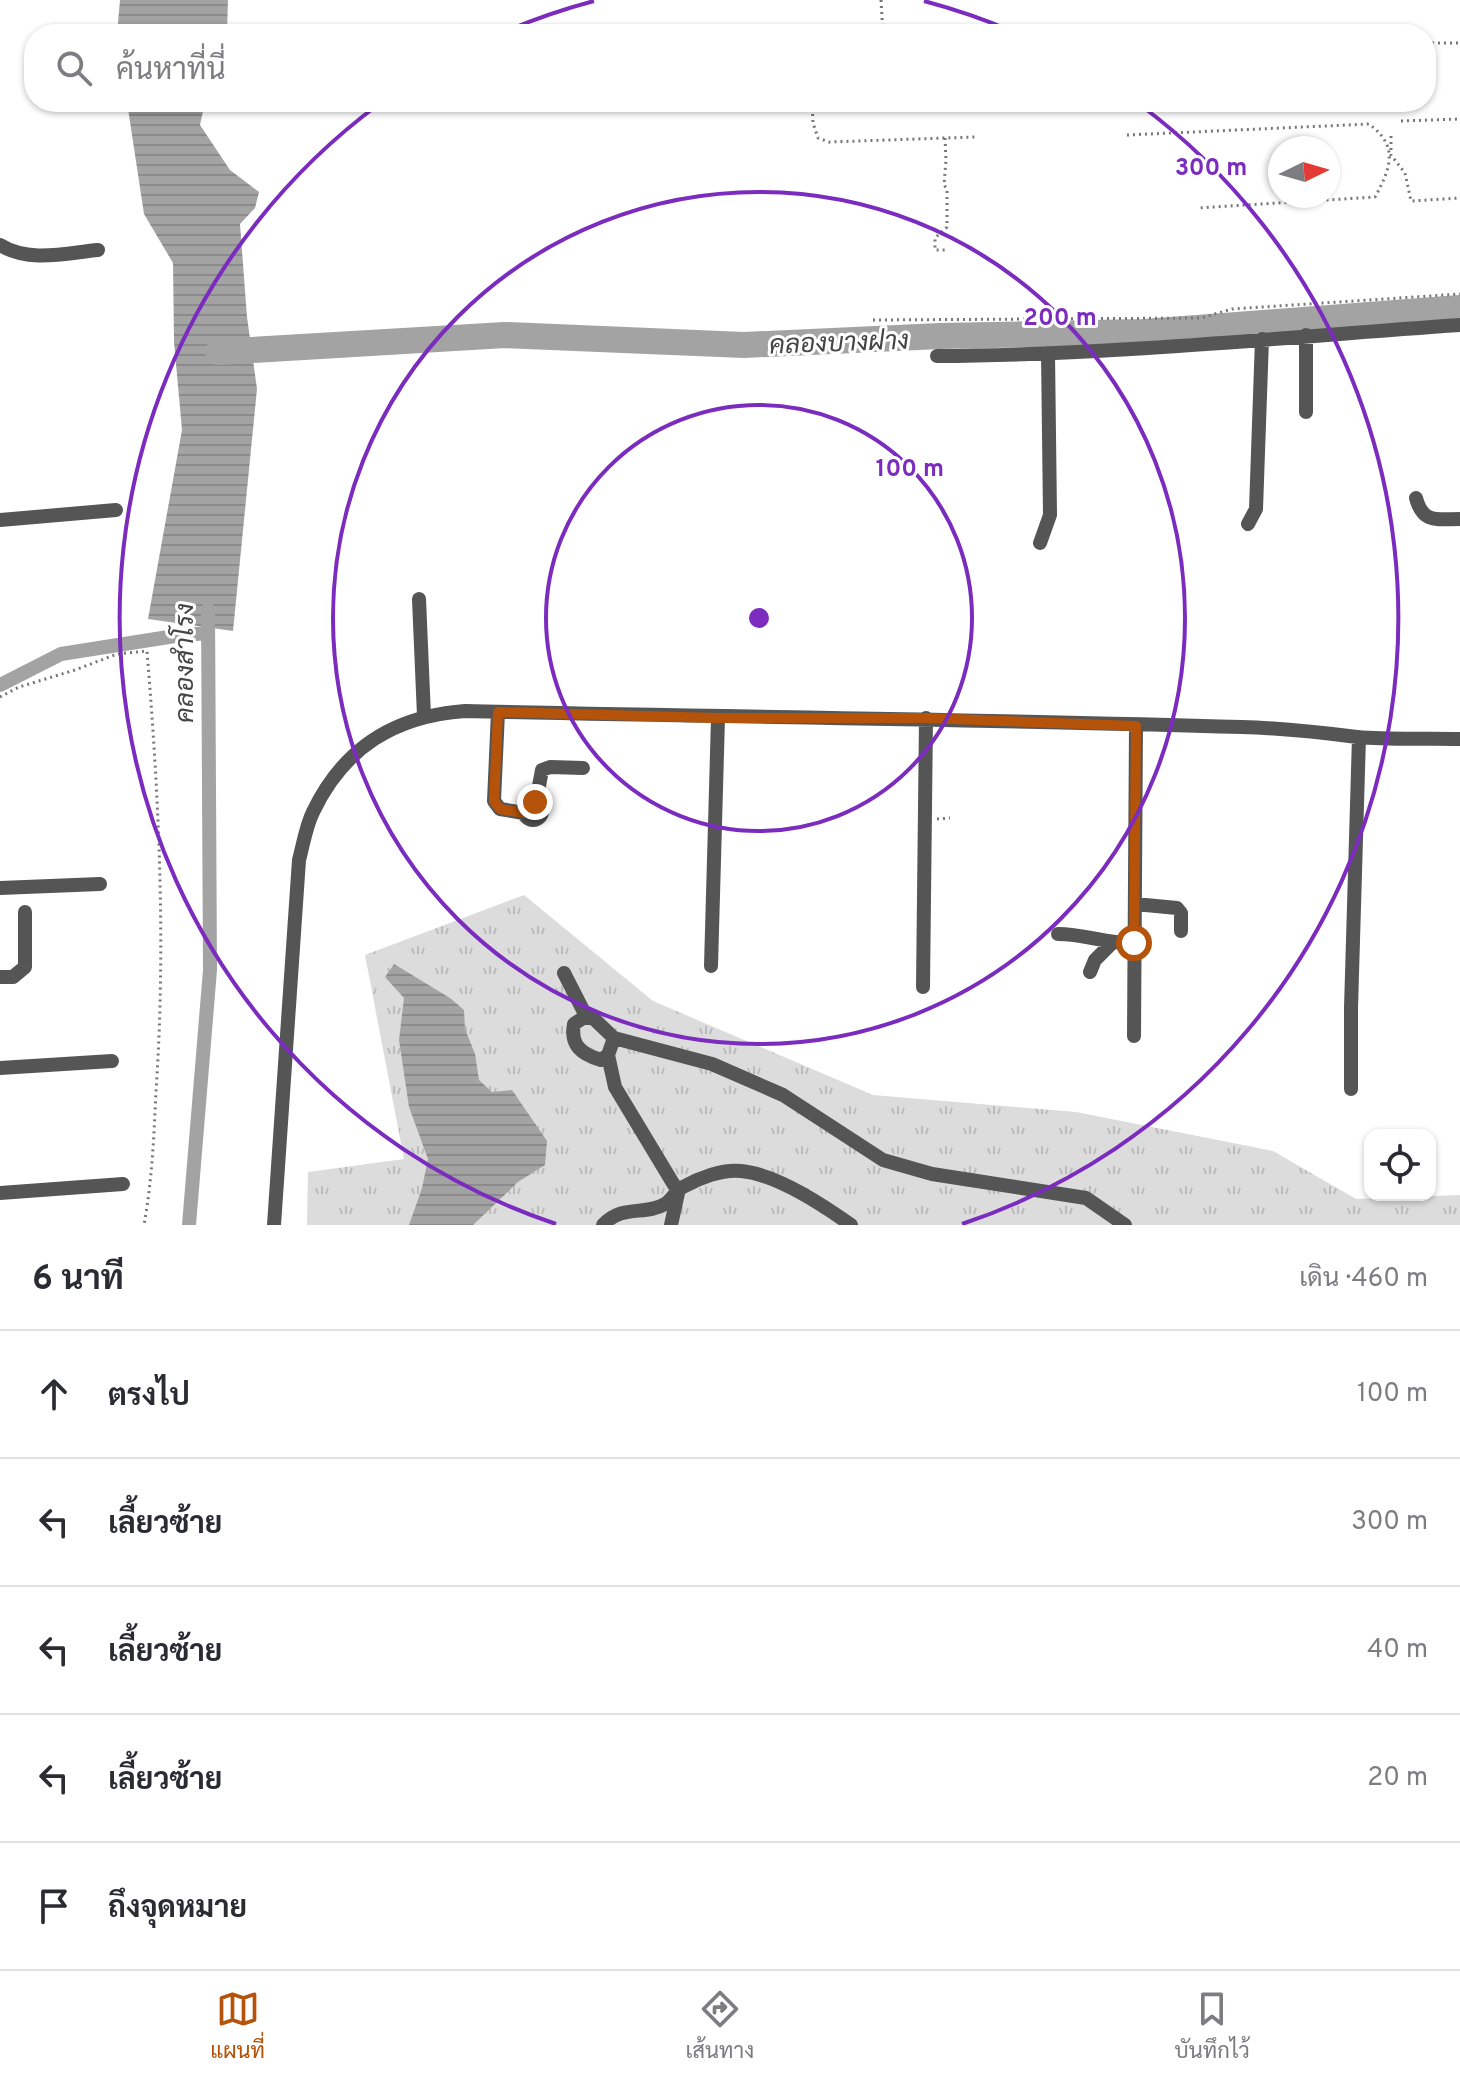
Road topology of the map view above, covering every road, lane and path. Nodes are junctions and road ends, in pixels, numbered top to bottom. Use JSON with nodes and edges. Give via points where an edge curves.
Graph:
{"nodes":[{"id":1,"x":881,"y":0,"type":"edge"},
{"id":2,"x":882,"y":24,"type":"edge"},
{"id":3,"x":1436,"y":43,"type":"edge"},
{"id":4,"x":1460,"y":43,"type":"edge"},
{"id":5,"x":812,"y":112,"type":"edge"},
{"id":6,"x":1460,"y":119,"type":"edge"},
{"id":7,"x":1401,"y":121,"type":"dead end"},
{"id":8,"x":1127,"y":135,"type":"dead end"},
{"id":9,"x":1391,"y":136,"type":"dead end"},
{"id":10,"x":975,"y":137,"type":"dead end"},
{"id":11,"x":945,"y":138,"type":"junction"},
{"id":12,"x":1391,"y":155,"type":"junction"},
{"id":13,"x":1460,"y":198,"type":"edge"},
{"id":14,"x":1198,"y":208,"type":"dead end"},
{"id":15,"x":0,"y":245,"type":"edge"},
{"id":16,"x":98,"y":250,"type":"dead end"},
{"id":17,"x":948,"y":250,"type":"dead end"},
{"id":18,"x":1460,"y":294,"type":"edge"},
{"id":19,"x":873,"y":320,"type":"dead end"},
{"id":20,"x":1460,"y":325,"type":"edge"},
{"id":21,"x":1306,"y":335,"type":"junction"},
{"id":22,"x":1262,"y":339,"type":"junction"},
{"id":23,"x":1048,"y":353,"type":"junction"},
{"id":24,"x":937,"y":356,"type":"dead end"},
{"id":25,"x":1306,"y":412,"type":"dead end"},
{"id":26,"x":1416,"y":498,"type":"dead end"},
{"id":27,"x":116,"y":510,"type":"dead end"},
{"id":28,"x":1460,"y":519,"type":"edge"},
{"id":29,"x":0,"y":520,"type":"edge"},
{"id":30,"x":1248,"y":524,"type":"dead end"},
{"id":31,"x":1040,"y":543,"type":"dead end"},
{"id":32,"x":419,"y":599,"type":"dead end"},
{"id":33,"x":0,"y":697,"type":"edge"},
{"id":34,"x":498,"y":712,"type":"junction"},
{"id":35,"x":424,"y":716,"type":"junction"},
{"id":36,"x":718,"y":718,"type":"junction"},
{"id":37,"x":926,"y":718,"type":"junction"},
{"id":38,"x":1136,"y":726,"type":"junction"},
{"id":39,"x":1359,"y":737,"type":"junction"},
{"id":40,"x":1460,"y":739,"type":"edge"},
{"id":41,"x":583,"y":768,"type":"dead end"},
{"id":42,"x":100,"y":884,"type":"dead end"},
{"id":43,"x":0,"y":888,"type":"edge"},
{"id":44,"x":1135,"y":904,"type":"junction"},
{"id":45,"x":25,"y":912,"type":"dead end"},
{"id":46,"x":1181,"y":931,"type":"dead end"},
{"id":47,"x":1058,"y":934,"type":"dead end"},
{"id":48,"x":1134,"y":943,"type":"junction"},
{"id":49,"x":1111,"y":944,"type":"junction"},
{"id":50,"x":711,"y":966,"type":"dead end"},
{"id":51,"x":1090,"y":972,"type":"dead end"},
{"id":52,"x":564,"y":973,"type":"dead end"},
{"id":53,"x":0,"y":977,"type":"edge"},
{"id":54,"x":923,"y":987,"type":"dead end"},
{"id":55,"x":587,"y":1018,"type":"junction"},
{"id":56,"x":1134,"y":1036,"type":"dead end"},
{"id":57,"x":614,"y":1038,"type":"junction"},
{"id":58,"x":608,"y":1055,"type":"junction"},
{"id":59,"x":112,"y":1061,"type":"dead end"},
{"id":60,"x":0,"y":1068,"type":"edge"},
{"id":61,"x":1351,"y":1089,"type":"dead end"},
{"id":62,"x":123,"y":1184,"type":"dead end"},
{"id":63,"x":679,"y":1189,"type":"junction"},
{"id":64,"x":0,"y":1193,"type":"edge"},
{"id":65,"x":144,"y":1225,"type":"edge"},
{"id":66,"x":274,"y":1225,"type":"edge"},
{"id":67,"x":603,"y":1225,"type":"edge"},
{"id":68,"x":671,"y":1225,"type":"edge"},
{"id":69,"x":851,"y":1225,"type":"edge"},
{"id":70,"x":1125,"y":1225,"type":"edge"}],
"edges":[{"from":1,"to":2,"type":"path"},
{"from":3,"to":4,"type":"path"},
{"from":5,"to":11,"type":"path","via":[[818,138],[829,142]]},
{"from":6,"to":7,"type":"path"},
{"from":8,"to":12,"type":"path","via":[[1369,124],[1382,133]]},
{"from":9,"to":12,"type":"path"},
{"from":10,"to":11,"type":"path"},
{"from":11,"to":17,"type":"path","via":[[947,227],[935,238],[935,250]]},
{"from":12,"to":13,"type":"path","via":[[1405,173],[1411,201]]},
{"from":12,"to":14,"type":"path","via":[[1375,197]]},
{"from":15,"to":16,"type":"street","via":[[33,256]]},
{"from":18,"to":19,"type":"path","via":[[1232,309],[1201,318],[1140,321]]},
{"from":20,"to":21,"type":"street"},
{"from":21,"to":22,"type":"street"},
{"from":21,"to":25,"type":"street"},
{"from":22,"to":23,"type":"street"},
{"from":22,"to":30,"type":"street","via":[[1256,509]]},
{"from":23,"to":24,"type":"street"},
{"from":23,"to":31,"type":"street","via":[[1050,515]]},
{"from":26,"to":28,"type":"street","via":[[1423,515]]},
{"from":27,"to":29,"type":"street"},
{"from":32,"to":35,"type":"street"},
{"from":33,"to":65,"type":"path","via":[[117,654],[147,651],[156,776],[160,1029]]},
{"from":34,"to":35,"type":"street"},
{"from":34,"to":36,"type":"street"},
{"from":34,"to":41,"type":"street","via":[[494,801],[500,809],[524,813],[526,805],[536,802],[542,770]]},
{"from":35,"to":66,"type":"street","via":[[363,745],[336,773],[311,814],[299,860]]},
{"from":36,"to":37,"type":"street"},
{"from":36,"to":50,"type":"street"},
{"from":37,"to":38,"type":"street"},
{"from":37,"to":54,"type":"street"},
{"from":38,"to":39,"type":"street","via":[[1302,730]]},
{"from":38,"to":44,"type":"street"},
{"from":39,"to":40,"type":"street"},
{"from":39,"to":61,"type":"street"},
{"from":42,"to":43,"type":"street"},
{"from":44,"to":46,"type":"street","via":[[1177,908]]},
{"from":44,"to":48,"type":"street"},
{"from":45,"to":53,"type":"street","via":[[25,967],[13,977]]},
{"from":47,"to":49,"type":"street","via":[[1080,934]]},
{"from":48,"to":49,"type":"street"},
{"from":48,"to":56,"type":"street"},
{"from":49,"to":51,"type":"street"},
{"from":52,"to":55,"type":"street"},
{"from":55,"to":57,"type":"street"},
{"from":55,"to":58,"type":"street","via":[[574,1024],[576,1047],[601,1060]]},
{"from":57,"to":58,"type":"street"},
{"from":57,"to":70,"type":"street","via":[[712,1064],[783,1095],[883,1160],[932,1174],[1086,1198]]},
{"from":58,"to":63,"type":"street","via":[[615,1087]]},
{"from":59,"to":60,"type":"street"},
{"from":62,"to":64,"type":"street"},
{"from":63,"to":67,"type":"street","via":[[664,1206],[622,1212]]},
{"from":63,"to":68,"type":"street"},
{"from":63,"to":69,"type":"street","via":[[742,1171],[803,1195]]}]}
